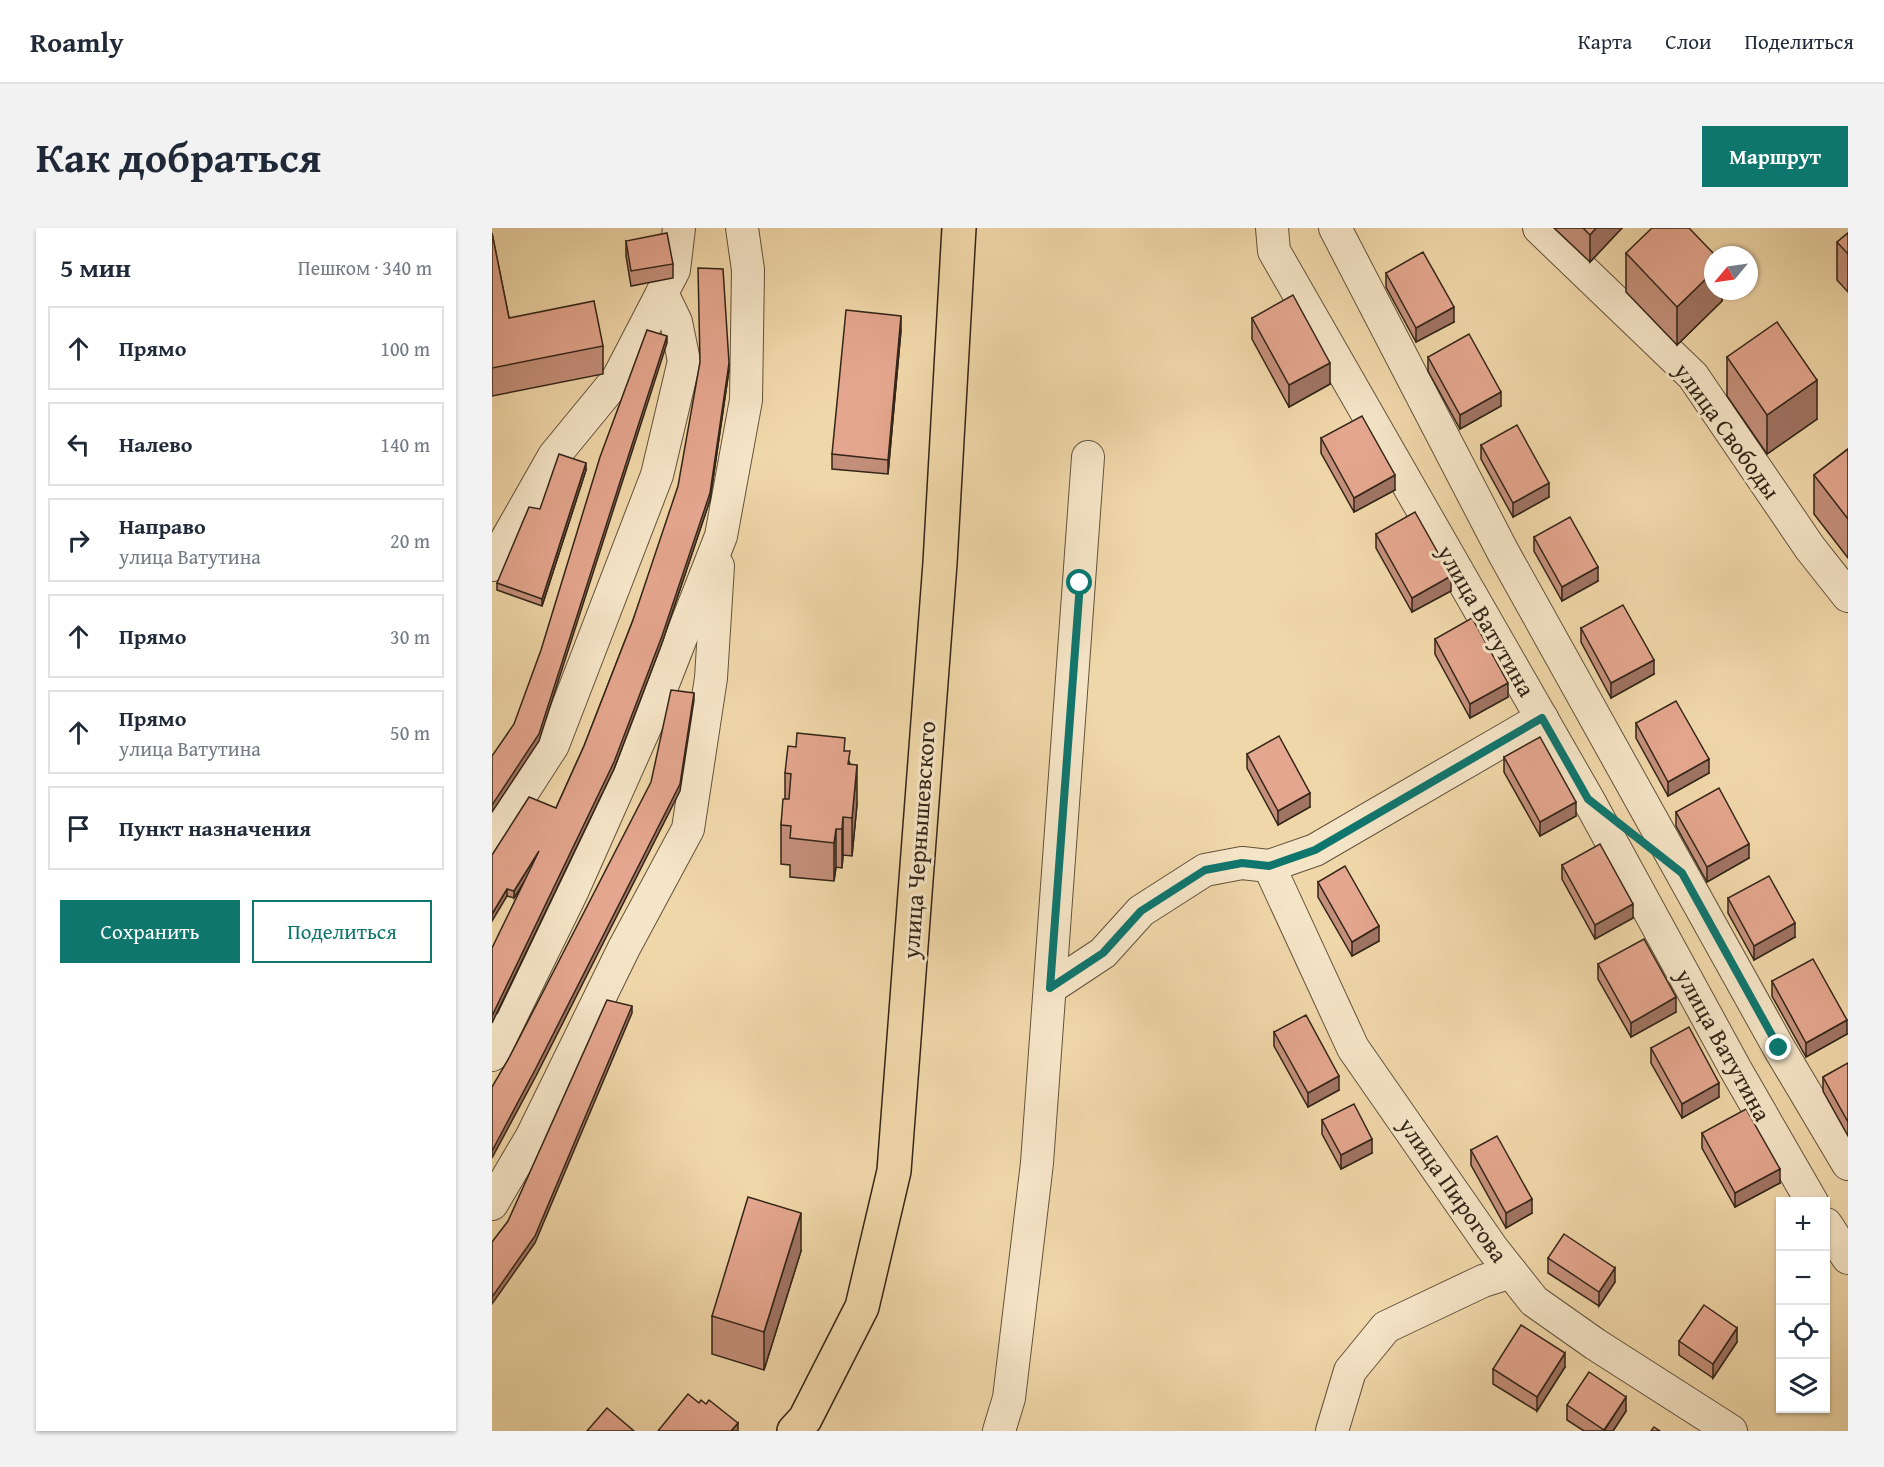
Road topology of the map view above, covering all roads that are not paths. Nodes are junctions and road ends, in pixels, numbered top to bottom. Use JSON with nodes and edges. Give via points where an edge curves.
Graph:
{"nodes":[{"id":1,"x":679,"y":228,"type":"edge"},
{"id":2,"x":742,"y":228,"type":"edge"},
{"id":3,"x":959,"y":228,"type":"edge"},
{"id":4,"x":1272,"y":228,"type":"edge"},
{"id":5,"x":1335,"y":228,"type":"edge"},
{"id":6,"x":1539,"y":228,"type":"edge"},
{"id":7,"x":662,"y":293,"type":"junction"},
{"id":8,"x":1088,"y":458,"type":"dead end"},
{"id":9,"x":721,"y":536,"type":"junction"},
{"id":10,"x":492,"y":565,"type":"edge"},
{"id":11,"x":1848,"y":596,"type":"edge"},
{"id":12,"x":1542,"y":718,"type":"junction"},
{"id":13,"x":1588,"y":799,"type":"junction"},
{"id":14,"x":492,"y":840,"type":"edge"},
{"id":15,"x":1269,"y":866,"type":"junction"},
{"id":16,"x":1682,"y":873,"type":"junction"},
{"id":17,"x":1050,"y":988,"type":"junction"},
{"id":18,"x":492,"y":1055,"type":"edge"},
{"id":19,"x":1848,"y":1164,"type":"edge"},
{"id":20,"x":1809,"y":1197,"type":"edge"},
{"id":21,"x":492,"y":1204,"type":"edge"},
{"id":22,"x":1830,"y":1230,"type":"edge"},
{"id":23,"x":1848,"y":1258,"type":"edge"},
{"id":24,"x":1511,"y":1272,"type":"junction"},
{"id":25,"x":795,"y":1431,"type":"edge"},
{"id":26,"x":999,"y":1431,"type":"edge"},
{"id":27,"x":1332,"y":1431,"type":"edge"},
{"id":28,"x":1731,"y":1431,"type":"edge"}],
"edges":[{"from":1,"to":7,"type":"street","via":[[674,270]]},
{"from":2,"to":9,"type":"street","via":[[748,270],[746,400]]},
{"from":3,"to":25,"type":"main road","name":"улица Чернышевского","via":[[940,563],[894,1171],[862,1307],[805,1419]]},
{"from":4,"to":12,"type":"street","name":"улица Ватутина","via":[[1274,251]]},
{"from":5,"to":16,"type":"street","name":"улица Ватутина","via":[[1503,552]]},
{"from":6,"to":11,"type":"street","name":"улица Свободы","via":[[1693,376],[1810,548]]},
{"from":7,"to":10,"type":"street","via":[[618,378],[554,456]]},
{"from":7,"to":14,"type":"street","via":[[676,322],[684,361],[657,475],[553,745]]},
{"from":8,"to":17,"type":"street"},
{"from":9,"to":18,"type":"street","via":[[652,712],[572,892]]},
{"from":9,"to":21,"type":"street","via":[[711,678],[688,828],[532,1136]]},
{"from":12,"to":13,"type":"street","name":"улица Ватутина"},
{"from":12,"to":15,"type":"street","via":[[1315,850]]},
{"from":13,"to":16,"type":"street"},
{"from":13,"to":20,"type":"street","name":"улица Ватутина"},
{"from":15,"to":17,"type":"street","via":[[1242,863],[1205,870],[1141,911],[1103,953]]},
{"from":15,"to":24,"type":"street","name":"улица Пирогова","via":[[1353,1048]]},
{"from":16,"to":19,"type":"street","name":"улица Ватутина"},
{"from":17,"to":26,"type":"street","via":[[1036,1175],[1009,1398]]},
{"from":22,"to":23,"type":"street"},
{"from":24,"to":27,"type":"street","via":[[1483,1281],[1386,1327],[1350,1371]]},
{"from":24,"to":28,"type":"street","name":"улица Пирогова","via":[[1534,1301]]}]}
